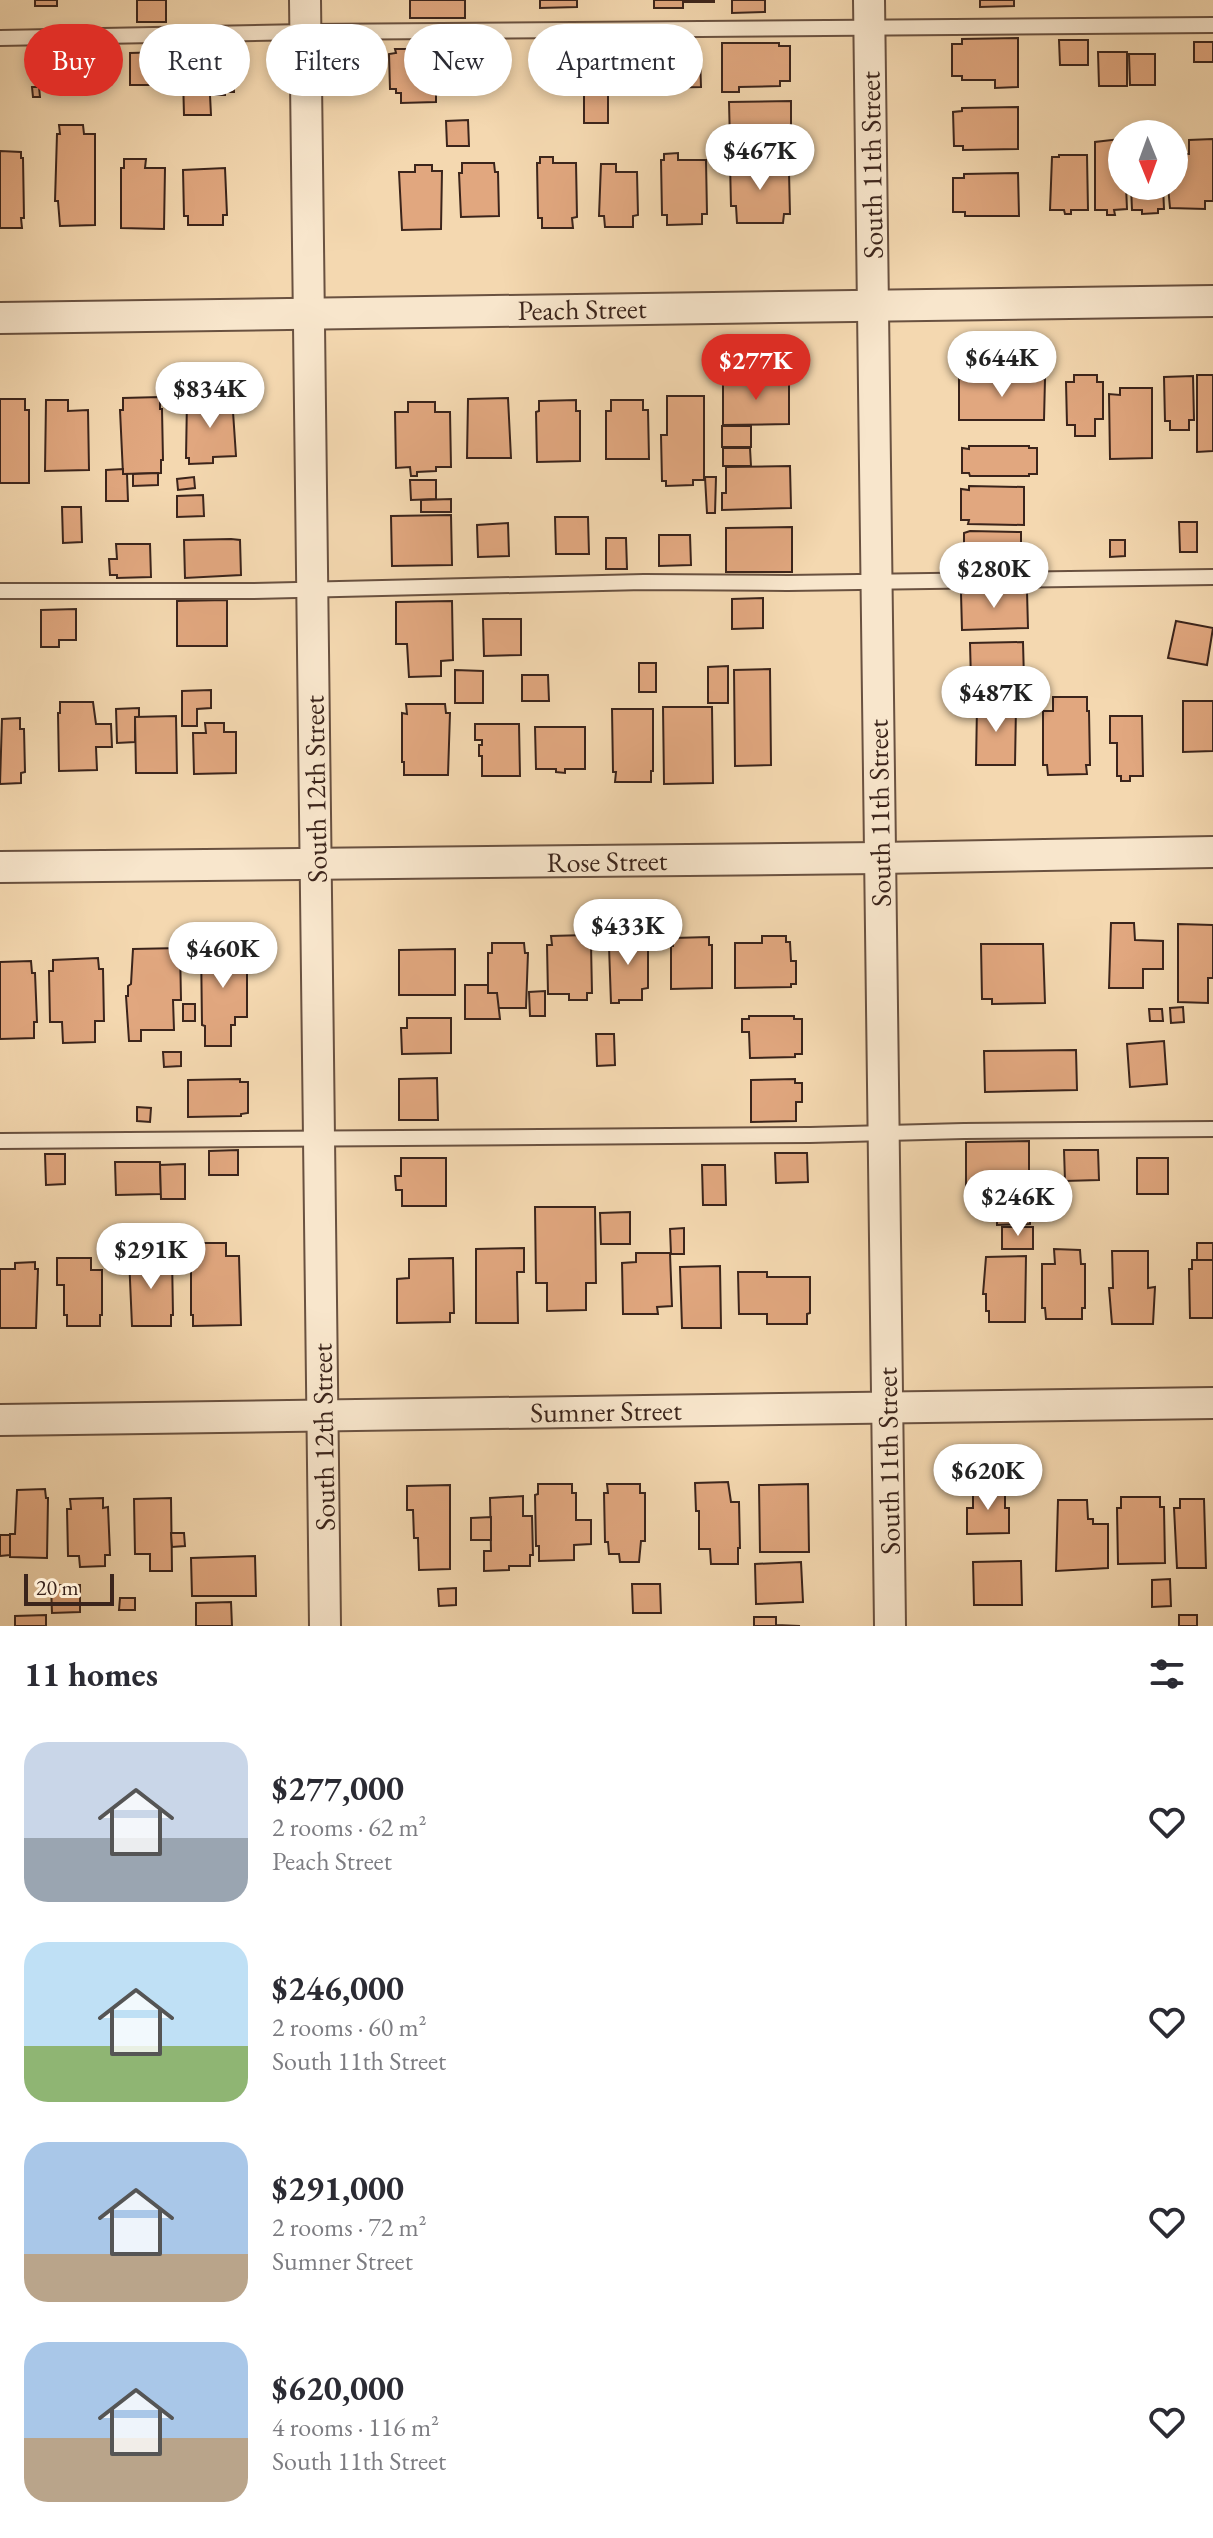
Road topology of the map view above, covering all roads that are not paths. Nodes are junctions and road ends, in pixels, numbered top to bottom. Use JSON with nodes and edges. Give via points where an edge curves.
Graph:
{"nodes":[{"id":1,"x":305,"y":0,"type":"edge"},
{"id":2,"x":870,"y":15,"type":"edge"},
{"id":3,"x":305,"y":24,"type":"edge"},
{"id":4,"x":1213,"y":25,"type":"edge"},
{"id":5,"x":388,"y":30,"type":"edge"},
{"id":6,"x":266,"y":33,"type":"edge"},
{"id":7,"x":0,"y":38,"type":"edge"},
{"id":8,"x":306,"y":96,"type":"edge"},
{"id":9,"x":1213,"y":301,"type":"edge"},
{"id":10,"x":873,"y":305,"type":"junction"},
{"id":11,"x":308,"y":313,"type":"junction"},
{"id":12,"x":0,"y":318,"type":"edge"},
{"id":13,"x":1213,"y":577,"type":"edge"},
{"id":14,"x":876,"y":582,"type":"junction"},
{"id":15,"x":312,"y":589,"type":"junction"},
{"id":16,"x":0,"y":591,"type":"edge"},
{"id":17,"x":1213,"y":852,"type":"edge"},
{"id":18,"x":879,"y":858,"type":"junction"},
{"id":19,"x":315,"y":864,"type":"junction"},
{"id":20,"x":0,"y":867,"type":"edge"},
{"id":21,"x":1213,"y":1129,"type":"edge"},
{"id":22,"x":883,"y":1134,"type":"junction"},
{"id":23,"x":319,"y":1139,"type":"junction"},
{"id":24,"x":0,"y":1141,"type":"edge"},
{"id":25,"x":1213,"y":1403,"type":"edge"},
{"id":26,"x":888,"y":1408,"type":"junction"},
{"id":27,"x":323,"y":1415,"type":"junction"},
{"id":28,"x":0,"y":1420,"type":"edge"},
{"id":29,"x":325,"y":1626,"type":"edge"},
{"id":30,"x":890,"y":1626,"type":"edge"}],
"edges":[{"from":1,"to":3,"type":"street","name":"South 12th Street"},
{"from":2,"to":4,"type":"lane"},
{"from":2,"to":5,"type":"lane"},
{"from":2,"to":10,"type":"street","name":"South 11th Street"},
{"from":6,"to":7,"type":"lane"},
{"from":8,"to":11,"type":"street","name":"South 12th Street"},
{"from":9,"to":10,"type":"street","name":"Peach Street"},
{"from":10,"to":11,"type":"street","name":"Peach Street"},
{"from":10,"to":14,"type":"street","name":"South 11th Street"},
{"from":11,"to":12,"type":"street","name":"Peach Street"},
{"from":11,"to":15,"type":"street","name":"South 12th Street"},
{"from":13,"to":14,"type":"lane"},
{"from":14,"to":15,"type":"lane"},
{"from":14,"to":18,"type":"street","name":"South 11th Street"},
{"from":15,"to":16,"type":"lane"},
{"from":15,"to":19,"type":"street","name":"South 12th Street"},
{"from":17,"to":18,"type":"street","name":"Rose Street"},
{"from":18,"to":19,"type":"street","name":"Rose Street"},
{"from":18,"to":22,"type":"street","name":"South 11th Street"},
{"from":19,"to":20,"type":"street","name":"Rose Street"},
{"from":19,"to":23,"type":"street","name":"South 12th Street"},
{"from":21,"to":22,"type":"lane"},
{"from":22,"to":23,"type":"lane"},
{"from":22,"to":26,"type":"street","name":"South 11th Street"},
{"from":23,"to":24,"type":"lane"},
{"from":23,"to":27,"type":"street","name":"South 12th Street"},
{"from":25,"to":26,"type":"street","name":"Sumner Street"},
{"from":26,"to":27,"type":"street","name":"Sumner Street"},
{"from":26,"to":30,"type":"street","name":"South 11th Street"},
{"from":27,"to":28,"type":"street","name":"Sumner Street"},
{"from":27,"to":29,"type":"street","name":"South 12th Street"}]}
